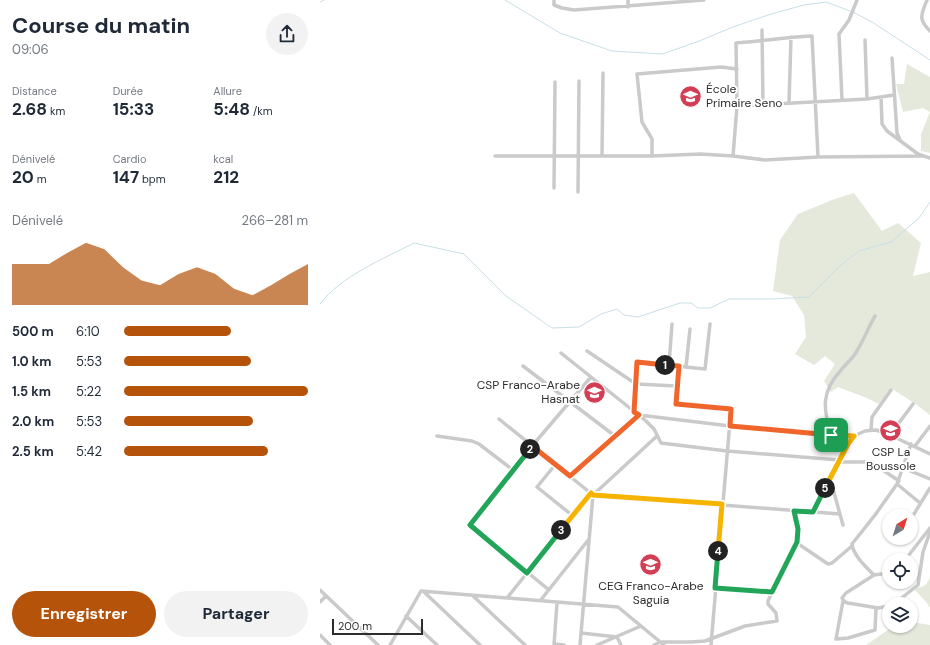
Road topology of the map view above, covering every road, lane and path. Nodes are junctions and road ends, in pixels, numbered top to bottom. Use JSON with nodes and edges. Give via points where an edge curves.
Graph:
{"nodes":[{"id":1,"x":554,"y":0,"type":"edge"},
{"id":2,"x":628,"y":0,"type":"edge"},
{"id":3,"x":704,"y":0,"type":"edge"},
{"id":4,"x":857,"y":0,"type":"edge"},
{"id":5,"x":927,"y":0,"type":"edge"},
{"id":6,"x":628,"y":7,"type":"junction"},
{"id":7,"x":929,"y":29,"type":"edge"},
{"id":8,"x":762,"y":30,"type":"dead end"},
{"id":9,"x":792,"y":37,"type":"junction"},
{"id":10,"x":865,"y":40,"type":"dead end"},
{"id":11,"x":762,"y":41,"type":"junction"},
{"id":12,"x":892,"y":58,"type":"dead end"},
{"id":13,"x":737,"y":69,"type":"junction"},
{"id":14,"x":602,"y":73,"type":"dead end"},
{"id":15,"x":579,"y":81,"type":"dead end"},
{"id":16,"x":555,"y":82,"type":"dead end"},
{"id":17,"x":894,"y":95,"type":"junction"},
{"id":18,"x":881,"y":97,"type":"junction"},
{"id":19,"x":867,"y":99,"type":"junction"},
{"id":20,"x":842,"y":100,"type":"junction"},
{"id":21,"x":814,"y":101,"type":"junction"},
{"id":22,"x":790,"y":103,"type":"junction"},
{"id":23,"x":763,"y":104,"type":"junction"},
{"id":24,"x":737,"y":106,"type":"junction"},
{"id":25,"x":901,"y":141,"type":"junction"},
{"id":26,"x":495,"y":156,"type":"dead end"},
{"id":27,"x":555,"y":156,"type":"junction"},
{"id":28,"x":578,"y":156,"type":"junction"},
{"id":29,"x":602,"y":156,"type":"junction"},
{"id":30,"x":652,"y":156,"type":"junction"},
{"id":31,"x":733,"y":156,"type":"junction"},
{"id":32,"x":921,"y":156,"type":"junction"},
{"id":33,"x":818,"y":157,"type":"junction"},
{"id":34,"x":930,"y":158,"type":"edge"},
{"id":35,"x":554,"y":188,"type":"dead end"},
{"id":36,"x":578,"y":192,"type":"dead end"},
{"id":37,"x":875,"y":316,"type":"dead end"},
{"id":38,"x":672,"y":324,"type":"dead end"},
{"id":39,"x":710,"y":324,"type":"dead end"},
{"id":40,"x":690,"y":329,"type":"dead end"},
{"id":41,"x":587,"y":351,"type":"dead end"},
{"id":42,"x":561,"y":354,"type":"dead end"},
{"id":43,"x":669,"y":365,"type":"junction"},
{"id":44,"x":523,"y":366,"type":"dead end"},
{"id":45,"x":679,"y":366,"type":"junction"},
{"id":46,"x":686,"y":367,"type":"junction"},
{"id":47,"x":591,"y":377,"type":"junction"},
{"id":48,"x":636,"y":384,"type":"junction"},
{"id":49,"x":677,"y":386,"type":"junction"},
{"id":50,"x":891,"y":390,"type":"dead end"},
{"id":51,"x":570,"y":402,"type":"junction"},
{"id":52,"x":913,"y":404,"type":"dead end"},
{"id":53,"x":634,"y":412,"type":"junction"},
{"id":54,"x":639,"y":415,"type":"junction"},
{"id":55,"x":499,"y":419,"type":"dead end"},
{"id":56,"x":730,"y":426,"type":"junction"},
{"id":57,"x":930,"y":426,"type":"edge"},
{"id":58,"x":871,"y":430,"type":"junction"},
{"id":59,"x":831,"y":435,"type":"junction"},
{"id":60,"x":890,"y":435,"type":"junction"},
{"id":61,"x":437,"y":436,"type":"dead end"},
{"id":62,"x":615,"y":436,"type":"junction"},
{"id":63,"x":657,"y":436,"type":"junction"},
{"id":64,"x":854,"y":436,"type":"junction"},
{"id":65,"x":913,"y":445,"type":"junction"},
{"id":66,"x":532,"y":446,"type":"junction"},
{"id":67,"x":727,"y":451,"type":"junction"},
{"id":68,"x":930,"y":454,"type":"edge"},
{"id":69,"x":838,"y":461,"type":"junction"},
{"id":70,"x":555,"y":465,"type":"junction"},
{"id":71,"x":904,"y":468,"type":"junction"},
{"id":72,"x":513,"y":470,"type":"junction"},
{"id":73,"x":570,"y":476,"type":"junction"},
{"id":74,"x":930,"y":479,"type":"edge"},
{"id":75,"x":898,"y":483,"type":"junction"},
{"id":76,"x":826,"y":486,"type":"junction"},
{"id":77,"x":930,"y":488,"type":"edge"},
{"id":78,"x":592,"y":494,"type":"junction"},
{"id":79,"x":920,"y":503,"type":"junction"},
{"id":80,"x":722,"y":504,"type":"junction"},
{"id":81,"x":917,"y":509,"type":"edge"},
{"id":82,"x":794,"y":511,"type":"junction"},
{"id":83,"x":813,"y":512,"type":"junction"},
{"id":84,"x":840,"y":514,"type":"junction"},
{"id":85,"x":573,"y":516,"type":"junction"},
{"id":86,"x":843,"y":525,"type":"dead end"},
{"id":87,"x":930,"y":528,"type":"edge"},
{"id":88,"x":930,"y":532,"type":"edge"},
{"id":89,"x":590,"y":538,"type":"junction"},
{"id":90,"x":797,"y":542,"type":"junction"},
{"id":91,"x":852,"y":546,"type":"junction"},
{"id":92,"x":910,"y":553,"type":"edge"},
{"id":93,"x":527,"y":573,"type":"junction"},
{"id":94,"x":882,"y":574,"type":"edge"},
{"id":95,"x":874,"y":575,"type":"junction"},
{"id":96,"x":715,"y":588,"type":"junction"},
{"id":97,"x":320,"y":590,"type":"edge"},
{"id":98,"x":549,"y":590,"type":"junction"},
{"id":99,"x":423,"y":591,"type":"junction"},
{"id":100,"x":772,"y":592,"type":"junction"},
{"id":101,"x":472,"y":595,"type":"junction"},
{"id":102,"x":326,"y":596,"type":"junction"},
{"id":103,"x":903,"y":597,"type":"edge"},
{"id":104,"x":507,"y":598,"type":"junction"},
{"id":105,"x":843,"y":600,"type":"junction"},
{"id":106,"x":540,"y":601,"type":"junction"},
{"id":107,"x":320,"y":602,"type":"edge"},
{"id":108,"x":557,"y":602,"type":"junction"},
{"id":109,"x":584,"y":605,"type":"junction"},
{"id":110,"x":882,"y":607,"type":"edge"},
{"id":111,"x":876,"y":608,"type":"junction"},
{"id":112,"x":406,"y":616,"type":"junction"},
{"id":113,"x":641,"y":626,"type":"junction"},
{"id":114,"x":581,"y":633,"type":"junction"},
{"id":115,"x":320,"y":635,"type":"edge"},
{"id":116,"x":617,"y":637,"type":"junction"},
{"id":117,"x":711,"y":639,"type":"junction"},
{"id":118,"x":660,"y":642,"type":"junction"},
{"id":119,"x":554,"y":644,"type":"edge"},
{"id":120,"x":330,"y":645,"type":"edge"},
{"id":121,"x":378,"y":645,"type":"edge"},
{"id":122,"x":390,"y":645,"type":"edge"},
{"id":123,"x":437,"y":645,"type":"edge"},
{"id":124,"x":480,"y":645,"type":"edge"},
{"id":125,"x":525,"y":645,"type":"edge"},
{"id":126,"x":564,"y":645,"type":"edge"},
{"id":127,"x":580,"y":645,"type":"edge"},
{"id":128,"x":598,"y":645,"type":"edge"},
{"id":129,"x":621,"y":645,"type":"edge"},
{"id":130,"x":654,"y":645,"type":"edge"},
{"id":131,"x":664,"y":645,"type":"edge"},
{"id":132,"x":710,"y":645,"type":"edge"}],
"edges":[{"from":1,"to":6,"type":"street","via":[[554,5],[574,10]]},
{"from":2,"to":6,"type":"street"},
{"from":3,"to":6,"type":"street"},
{"from":4,"to":20,"type":"street","via":[[849,20],[839,34]]},
{"from":5,"to":7,"type":"street","via":[[921,17]]},
{"from":8,"to":11,"type":"street"},
{"from":9,"to":11,"type":"street"},
{"from":9,"to":21,"type":"street","via":[[812,36]]},
{"from":9,"to":22,"type":"street"},
{"from":10,"to":19,"type":"street"},
{"from":11,"to":13,"type":"street","via":[[736,43]]},
{"from":11,"to":23,"type":"street"},
{"from":12,"to":17,"type":"street"},
{"from":13,"to":24,"type":"street"},
{"from":13,"to":30,"type":"street","via":[[721,67],[637,74],[642,122],[652,139]]},
{"from":14,"to":29,"type":"street"},
{"from":15,"to":28,"type":"street"},
{"from":16,"to":27,"type":"street"},
{"from":17,"to":18,"type":"street"},
{"from":17,"to":25,"type":"street","via":[[897,132]]},
{"from":18,"to":19,"type":"street"},
{"from":18,"to":25,"type":"street","via":[[882,124]]},
{"from":19,"to":20,"type":"street"},
{"from":20,"to":21,"type":"street"},
{"from":21,"to":22,"type":"street"},
{"from":21,"to":33,"type":"street"},
{"from":22,"to":23,"type":"street"},
{"from":23,"to":24,"type":"street"},
{"from":24,"to":31,"type":"street"},
{"from":25,"to":32,"type":"street"},
{"from":26,"to":27,"type":"street"},
{"from":27,"to":28,"type":"street"},
{"from":27,"to":35,"type":"street"},
{"from":28,"to":29,"type":"street"},
{"from":28,"to":36,"type":"street"},
{"from":29,"to":30,"type":"street"},
{"from":30,"to":31,"type":"street"},
{"from":31,"to":33,"type":"street","via":[[765,160]]},
{"from":32,"to":33,"type":"street"},
{"from":32,"to":34,"type":"street"},
{"from":37,"to":59,"type":"street","via":[[857,351],[828,388],[825,408]]},
{"from":38,"to":43,"type":"street"},
{"from":39,"to":46,"type":"street","via":[[705,369]]},
{"from":40,"to":46,"type":"street"},
{"from":41,"to":48,"type":"street"},
{"from":42,"to":47,"type":"street"},
{"from":43,"to":45,"type":"street"},
{"from":43,"to":48,"type":"street","via":[[637,362]]},
{"from":44,"to":51,"type":"street"},
{"from":45,"to":46,"type":"street"},
{"from":45,"to":49,"type":"street"},
{"from":47,"to":51,"type":"street"},
{"from":47,"to":53,"type":"street"},
{"from":48,"to":49,"type":"street"},
{"from":48,"to":53,"type":"street"},
{"from":49,"to":56,"type":"street","via":[[676,404],[731,409]]},
{"from":50,"to":58,"type":"street","via":[[872,417]]},
{"from":51,"to":62,"type":"street"},
{"from":51,"to":66,"type":"street"},
{"from":52,"to":60,"type":"street"},
{"from":53,"to":54,"type":"street"},
{"from":54,"to":56,"type":"street"},
{"from":54,"to":62,"type":"street"},
{"from":54,"to":63,"type":"street","via":[[654,429]]},
{"from":55,"to":66,"type":"street"},
{"from":56,"to":59,"type":"street"},
{"from":56,"to":67,"type":"street"},
{"from":57,"to":65,"type":"street"},
{"from":58,"to":60,"type":"street"},
{"from":58,"to":64,"type":"street"},
{"from":59,"to":64,"type":"street"},
{"from":60,"to":65,"type":"street"},
{"from":61,"to":72,"type":"street","via":[[479,444]]},
{"from":62,"to":73,"type":"street"},
{"from":63,"to":67,"type":"street","via":[[661,443]]},
{"from":63,"to":78,"type":"street"},
{"from":64,"to":69,"type":"street"},
{"from":65,"to":68,"type":"street"},
{"from":65,"to":71,"type":"street"},
{"from":66,"to":70,"type":"street"},
{"from":66,"to":72,"type":"street"},
{"from":67,"to":69,"type":"street"},
{"from":67,"to":80,"type":"street"},
{"from":69,"to":75,"type":"street","via":[[870,462]]},
{"from":69,"to":76,"type":"street"},
{"from":70,"to":73,"type":"street"},
{"from":70,"to":85,"type":"street","via":[[537,487]]},
{"from":71,"to":74,"type":"street"},
{"from":71,"to":75,"type":"street"},
{"from":72,"to":93,"type":"street","via":[[470,525]]},
{"from":73,"to":78,"type":"street"},
{"from":75,"to":79,"type":"street"},
{"from":75,"to":91,"type":"street","via":[[856,537]]},
{"from":76,"to":83,"type":"street"},
{"from":76,"to":84,"type":"street","via":[[833,489]]},
{"from":77,"to":79,"type":"street"},
{"from":78,"to":80,"type":"street"},
{"from":78,"to":85,"type":"street"},
{"from":78,"to":89,"type":"street"},
{"from":79,"to":81,"type":"street"},
{"from":80,"to":82,"type":"street"},
{"from":80,"to":96,"type":"street"},
{"from":82,"to":83,"type":"street"},
{"from":82,"to":90,"type":"street","via":[[798,529]]},
{"from":83,"to":84,"type":"street"},
{"from":84,"to":86,"type":"street"},
{"from":85,"to":93,"type":"street"},
{"from":87,"to":92,"type":"street"},
{"from":88,"to":103,"type":"street","via":[[923,552],[918,585]]},
{"from":89,"to":98,"type":"street"},
{"from":89,"to":109,"type":"street"},
{"from":90,"to":91,"type":"street","via":[[829,564]]},
{"from":90,"to":100,"type":"street"},
{"from":91,"to":95,"type":"street"},
{"from":93,"to":98,"type":"street"},
{"from":93,"to":104,"type":"street"},
{"from":94,"to":95,"type":"street"},
{"from":95,"to":105,"type":"street","via":[[842,596]]},
{"from":96,"to":100,"type":"street"},
{"from":96,"to":117,"type":"street"},
{"from":97,"to":102,"type":"street"},
{"from":98,"to":106,"type":"street"},
{"from":99,"to":101,"type":"street"},
{"from":99,"to":112,"type":"street","via":[[420,591]]},
{"from":99,"to":124,"type":"street"},
{"from":100,"to":117,"type":"street","via":[[768,603],[776,613],[777,622],[745,626]]},
{"from":101,"to":104,"type":"street"},
{"from":101,"to":125,"type":"street"},
{"from":102,"to":107,"type":"street"},
{"from":102,"to":121,"type":"street"},
{"from":104,"to":106,"type":"street"},
{"from":105,"to":111,"type":"street"},
{"from":105,"to":111,"type":"street","via":[[836,639],[875,630]]},
{"from":106,"to":108,"type":"street"},
{"from":108,"to":109,"type":"street"},
{"from":108,"to":119,"type":"street"},
{"from":109,"to":113,"type":"street","via":[[618,608]]},
{"from":109,"to":114,"type":"street"},
{"from":110,"to":111,"type":"street"},
{"from":112,"to":122,"type":"street"},
{"from":112,"to":123,"type":"street"},
{"from":113,"to":116,"type":"street"},
{"from":113,"to":118,"type":"street"},
{"from":114,"to":116,"type":"street"},
{"from":114,"to":127,"type":"street"},
{"from":115,"to":120,"type":"street"},
{"from":116,"to":128,"type":"street"},
{"from":116,"to":129,"type":"street"},
{"from":117,"to":118,"type":"street","via":[[698,642]]},
{"from":117,"to":132,"type":"street"},
{"from":118,"to":130,"type":"street"},
{"from":118,"to":131,"type":"street"},
{"from":119,"to":126,"type":"street"}]}
